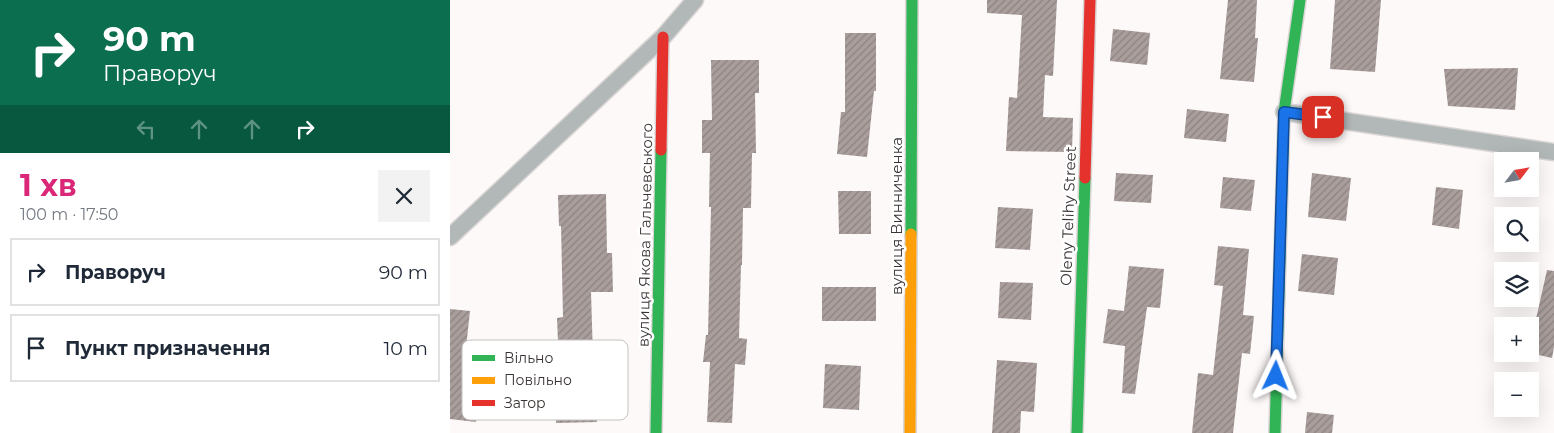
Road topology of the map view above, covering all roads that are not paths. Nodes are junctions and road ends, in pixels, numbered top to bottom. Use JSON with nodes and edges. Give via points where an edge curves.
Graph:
{"nodes":[{"id":1,"x":695,"y":0,"type":"edge"},
{"id":2,"x":912,"y":0,"type":"edge"},
{"id":3,"x":1090,"y":0,"type":"edge"},
{"id":4,"x":1300,"y":0,"type":"edge"},
{"id":5,"x":663,"y":37,"type":"junction"},
{"id":6,"x":1284,"y":112,"type":"junction"},
{"id":7,"x":1554,"y":152,"type":"edge"},
{"id":8,"x":450,"y":237,"type":"edge"},
{"id":9,"x":656,"y":433,"type":"edge"},
{"id":10,"x":910,"y":433,"type":"edge"},
{"id":11,"x":1077,"y":433,"type":"edge"},
{"id":12,"x":1275,"y":433,"type":"edge"}],
"edges":[{"from":1,"to":5,"type":"street"},
{"from":2,"to":10,"type":"street","name":"вулиця Винниченка"},
{"from":3,"to":11,"type":"street","name":"Oleny Telihy Street"},
{"from":4,"to":6,"type":"street"},
{"from":5,"to":8,"type":"street"},
{"from":5,"to":9,"type":"street","name":"вулиця Якова Гальчевського"},
{"from":6,"to":7,"type":"street"},
{"from":6,"to":12,"type":"street"}]}
